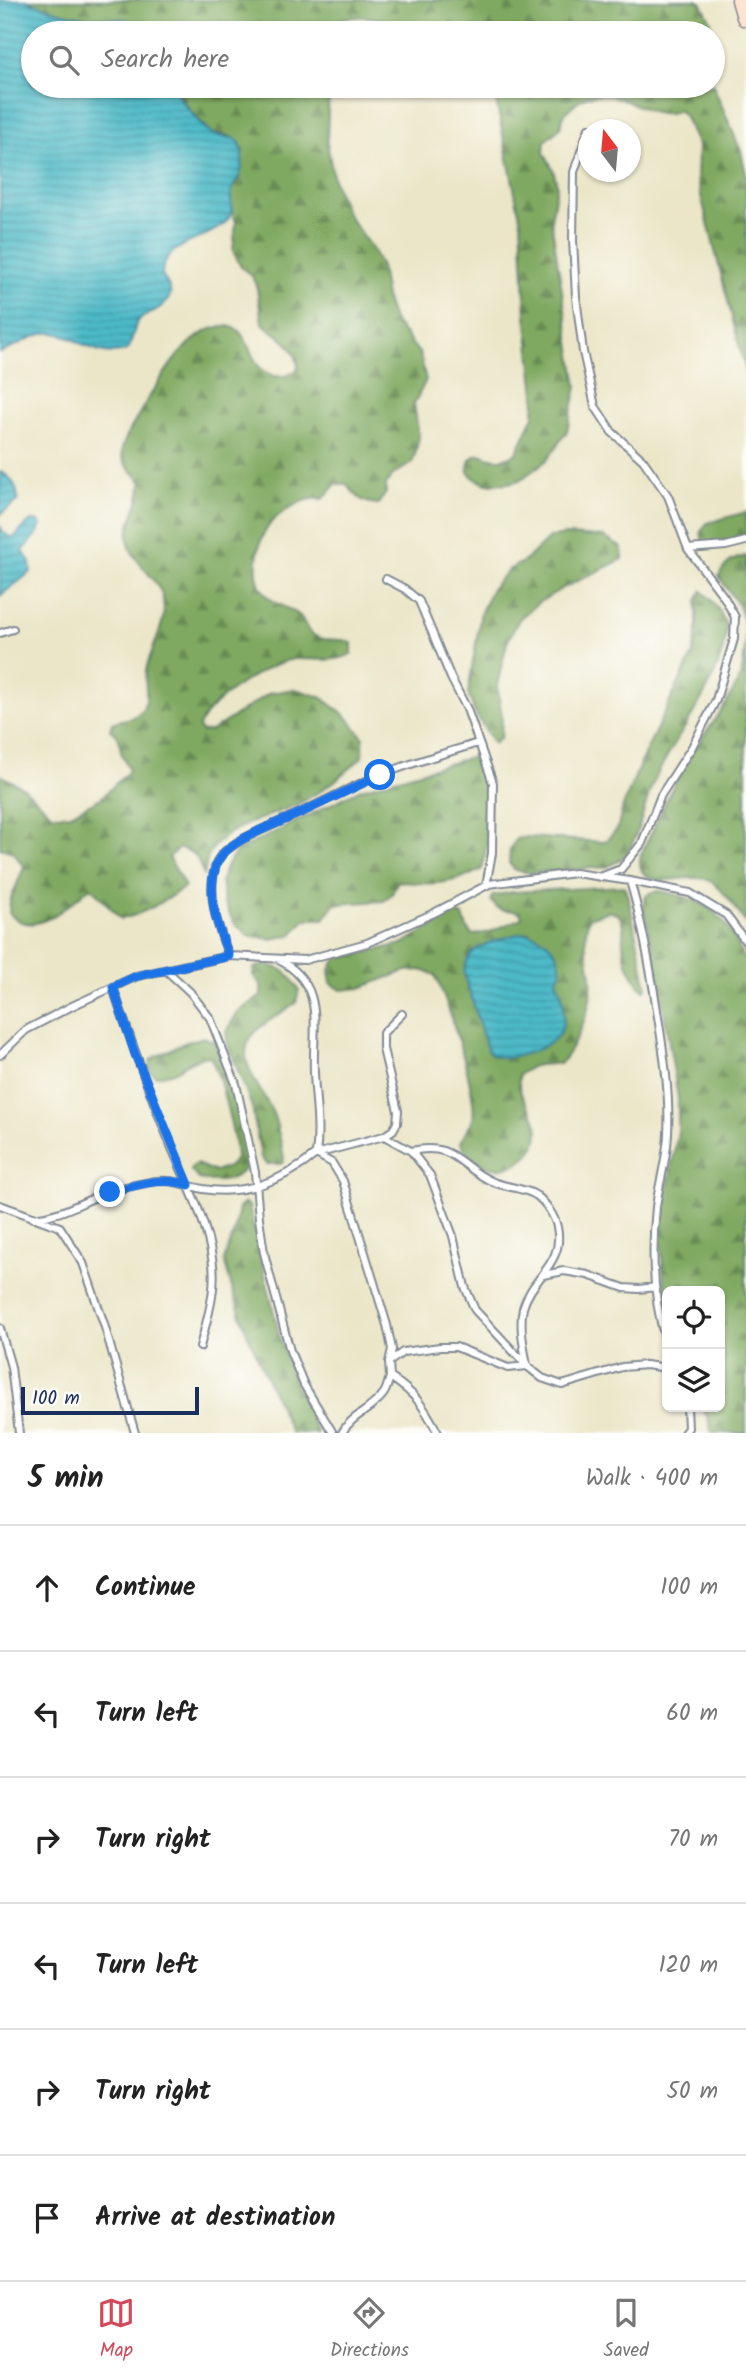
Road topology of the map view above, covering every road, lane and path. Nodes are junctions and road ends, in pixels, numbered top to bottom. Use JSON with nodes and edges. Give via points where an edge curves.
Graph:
{"nodes":[{"id":1,"x":741,"y":0,"type":"edge"},
{"id":2,"x":746,"y":17,"type":"edge"},
{"id":3,"x":578,"y":160,"type":"edge"},
{"id":4,"x":746,"y":541,"type":"edge"},
{"id":5,"x":688,"y":549,"type":"junction"},
{"id":6,"x":386,"y":579,"type":"dead end"},
{"id":7,"x":13,"y":629,"type":"dead end"},
{"id":8,"x":0,"y":633,"type":"edge"},
{"id":9,"x":478,"y":743,"type":"junction"},
{"id":10,"x":600,"y":877,"type":"junction"},
{"id":11,"x":629,"y":881,"type":"junction"},
{"id":12,"x":486,"y":886,"type":"junction"},
{"id":13,"x":746,"y":942,"type":"edge"},
{"id":14,"x":229,"y":956,"type":"junction"},
{"id":15,"x":275,"y":958,"type":"junction"},
{"id":16,"x":166,"y":970,"type":"junction"},
{"id":17,"x":113,"y":987,"type":"junction"},
{"id":18,"x":402,"y":1014,"type":"dead end"},
{"id":19,"x":0,"y":1055,"type":"edge"},
{"id":20,"x":384,"y":1136,"type":"junction"},
{"id":21,"x":411,"y":1151,"type":"junction"},
{"id":22,"x":316,"y":1154,"type":"junction"},
{"id":23,"x":189,"y":1185,"type":"junction"},
{"id":24,"x":257,"y":1187,"type":"junction"},
{"id":25,"x":0,"y":1205,"type":"edge"},
{"id":26,"x":33,"y":1217,"type":"junction"},
{"id":27,"x":543,"y":1275,"type":"junction"},
{"id":28,"x":655,"y":1287,"type":"junction"},
{"id":29,"x":0,"y":1328,"type":"edge"},
{"id":30,"x":662,"y":1329,"type":"edge"},
{"id":31,"x":200,"y":1348,"type":"dead end"},
{"id":32,"x":389,"y":1363,"type":"junction"},
{"id":33,"x":527,"y":1366,"type":"junction"},
{"id":34,"x":662,"y":1367,"type":"edge"},
{"id":35,"x":390,"y":1377,"type":"junction"},
{"id":36,"x":687,"y":1412,"type":"edge"},
{"id":37,"x":19,"y":1433,"type":"edge"},
{"id":38,"x":135,"y":1433,"type":"edge"},
{"id":39,"x":333,"y":1433,"type":"edge"},
{"id":40,"x":342,"y":1433,"type":"edge"},
{"id":41,"x":438,"y":1433,"type":"edge"},
{"id":42,"x":684,"y":1433,"type":"edge"}],
"edges":[{"from":1,"to":2,"type":"main road"},
{"from":3,"to":5,"type":"lane","via":[[573,240],[576,298],[595,405],[612,432],[643,460],[668,496]]},
{"from":4,"to":5,"type":"lane"},
{"from":5,"to":10,"type":"lane","via":[[735,617],[734,639],[716,699],[661,796],[642,843],[621,869]]},
{"from":6,"to":9,"type":"lane","via":[[419,601]]},
{"from":7,"to":8,"type":"lane"},
{"from":9,"to":12,"type":"lane","via":[[493,783],[492,853]]},
{"from":9,"to":14,"type":"lane","via":[[380,775],[230,848],[217,860],[213,881],[213,902]]},
{"from":10,"to":11,"type":"lane"},
{"from":10,"to":12,"type":"lane","via":[[575,873]]},
{"from":11,"to":13,"type":"lane","via":[[690,893],[726,915]]},
{"from":11,"to":28,"type":"lane","via":[[654,990],[667,1088],[668,1135],[653,1248]]},
{"from":12,"to":15,"type":"lane","via":[[367,943],[305,960]]},
{"from":14,"to":15,"type":"lane"},
{"from":14,"to":16,"type":"lane"},
{"from":15,"to":22,"type":"lane","via":[[303,978],[314,1007]]},
{"from":16,"to":17,"type":"lane"},
{"from":16,"to":24,"type":"lane","via":[[210,1018],[236,1084]]},
{"from":17,"to":19,"type":"lane","via":[[26,1030]]},
{"from":17,"to":23,"type":"lane"},
{"from":18,"to":20,"type":"lane","via":[[383,1033],[398,1111],[397,1123]]},
{"from":20,"to":21,"type":"lane"},
{"from":20,"to":22,"type":"lane"},
{"from":21,"to":27,"type":"lane","via":[[429,1147],[452,1153],[492,1182],[537,1196],[555,1218],[559,1237],[556,1256]]},
{"from":21,"to":33,"type":"lane","via":[[430,1175],[475,1310]]},
{"from":22,"to":24,"type":"lane","via":[[299,1168]]},
{"from":22,"to":32,"type":"lane","via":[[332,1163],[343,1181],[387,1325]]},
{"from":23,"to":24,"type":"lane","via":[[225,1191]]},
{"from":23,"to":26,"type":"lane","via":[[153,1182],[110,1192],[54,1216]]},
{"from":23,"to":31,"type":"lane","via":[[213,1260],[212,1301]]},
{"from":24,"to":39,"type":"lane","via":[[264,1253],[290,1351]]},
{"from":25,"to":26,"type":"lane"},
{"from":26,"to":38,"type":"lane","via":[[60,1227],[83,1263]]},
{"from":27,"to":28,"type":"lane","via":[[564,1271],[624,1288]]},
{"from":27,"to":33,"type":"lane","via":[[523,1309]]},
{"from":28,"to":30,"type":"lane"},
{"from":29,"to":37,"type":"lane","via":[[11,1367]]},
{"from":32,"to":33,"type":"lane","via":[[403,1352],[440,1346],[466,1350],[508,1368]]},
{"from":32,"to":35,"type":"lane"},
{"from":33,"to":34,"type":"lane","via":[[562,1385],[622,1367]]},
{"from":35,"to":40,"type":"lane","via":[[384,1393]]},
{"from":35,"to":41,"type":"lane","via":[[411,1391]]},
{"from":36,"to":42,"type":"lane"}]}
